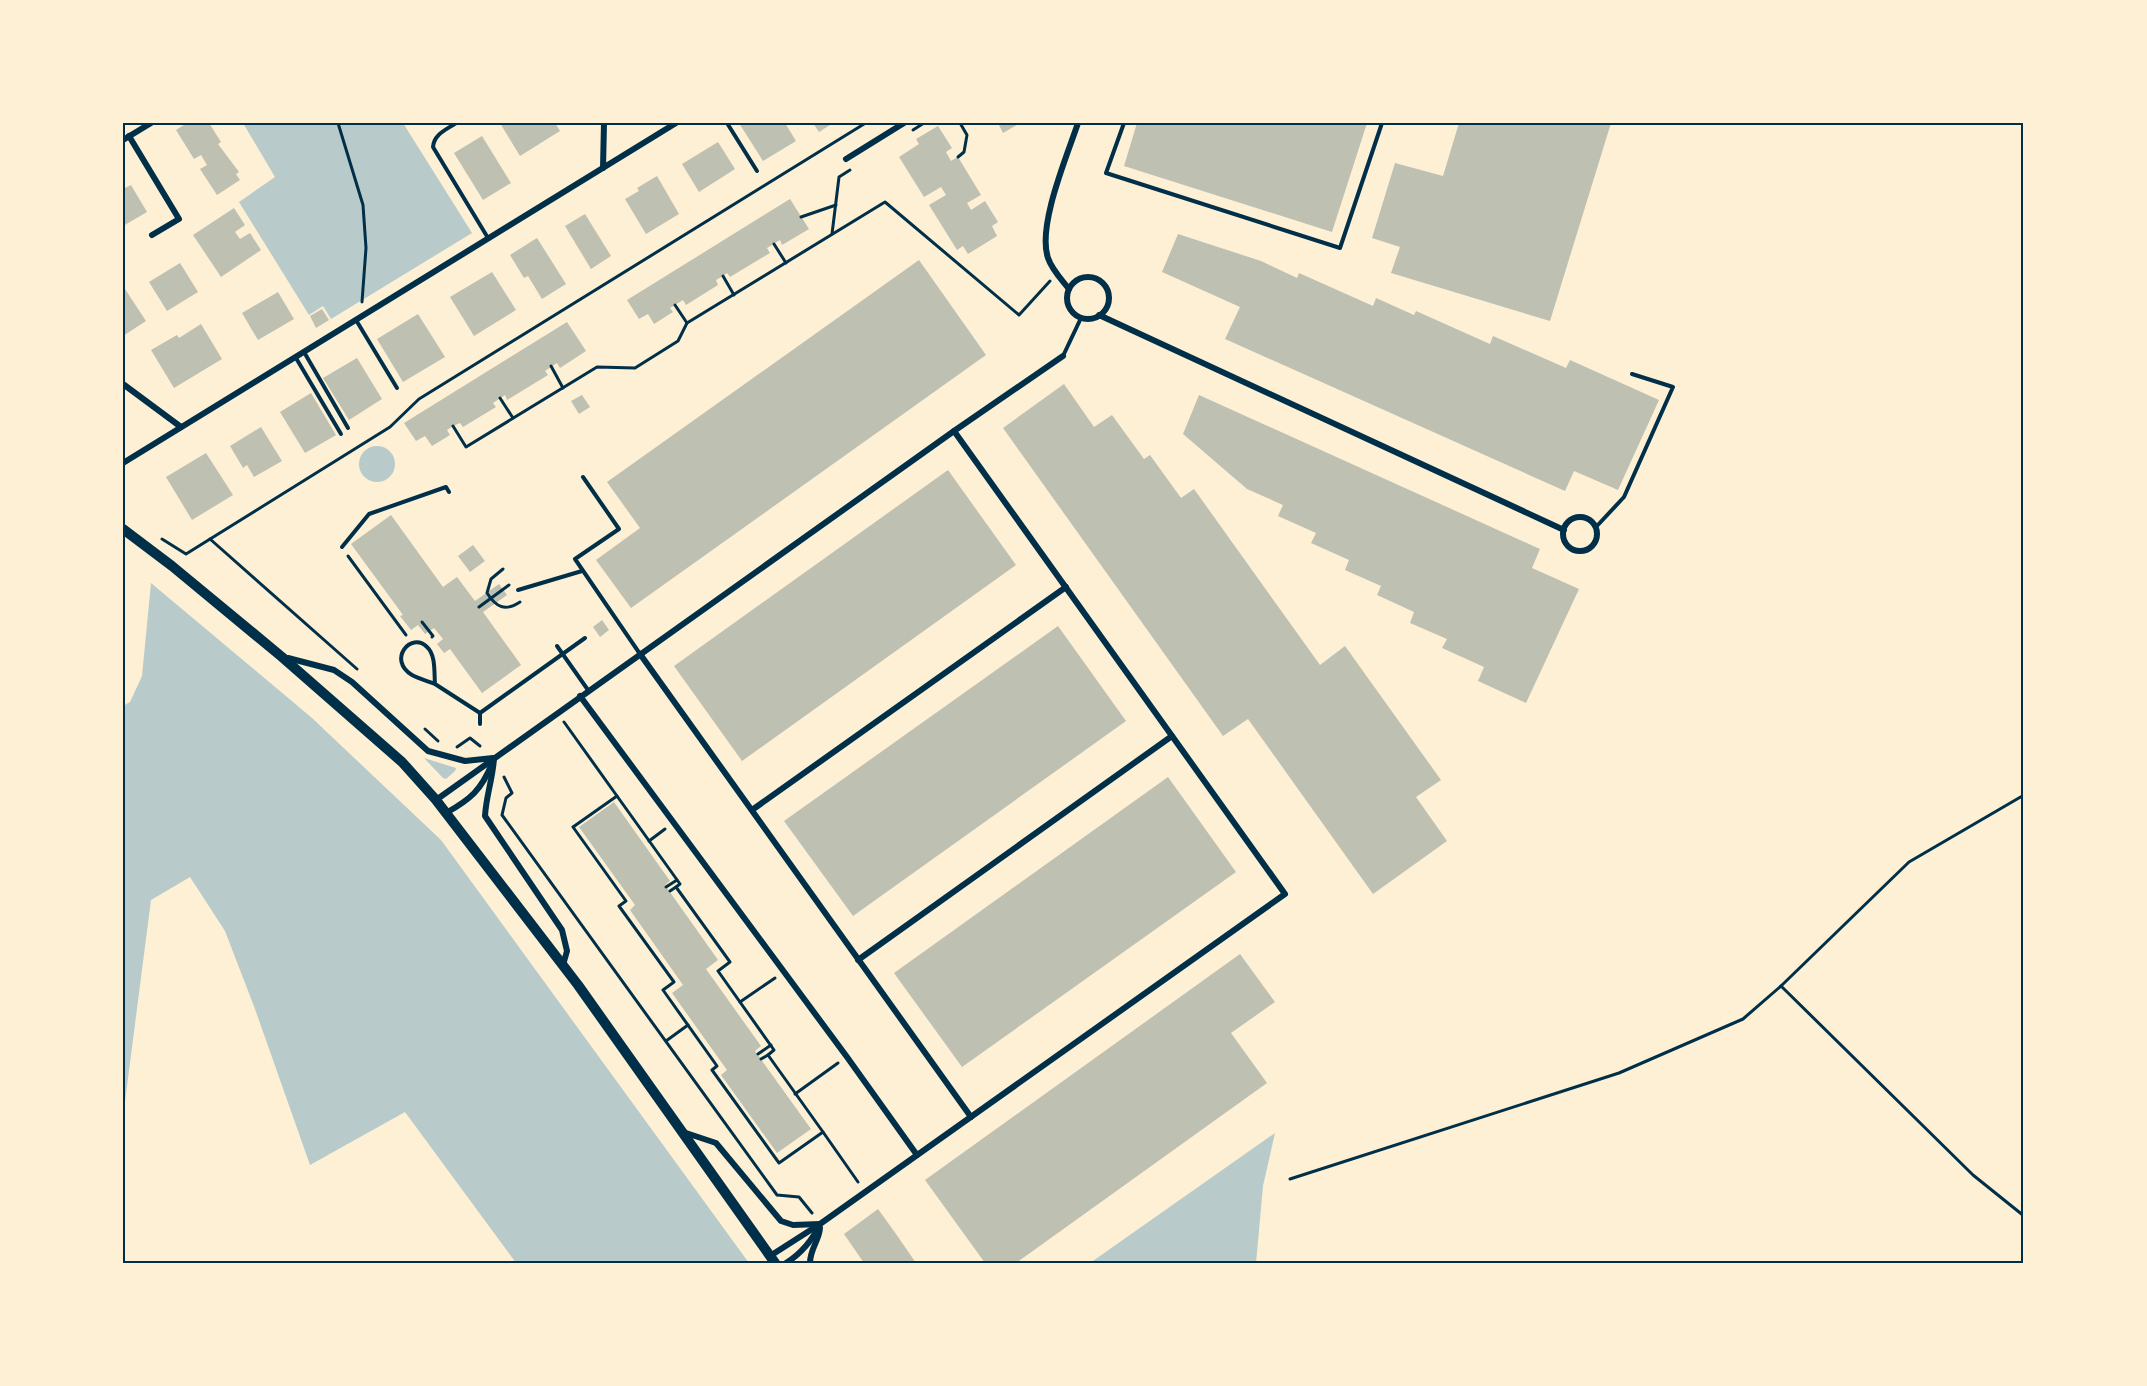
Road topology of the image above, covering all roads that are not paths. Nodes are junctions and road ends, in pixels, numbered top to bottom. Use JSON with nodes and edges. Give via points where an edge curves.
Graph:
{"nodes":[{"id":1,"x":151,"y":123,"type":"edge"},
{"id":2,"x":456,"y":123,"type":"edge"},
{"id":3,"x":604,"y":123,"type":"edge"},
{"id":4,"x":676,"y":123,"type":"edge"},
{"id":5,"x":727,"y":123,"type":"edge"},
{"id":6,"x":904,"y":123,"type":"edge"},
{"id":7,"x":1078,"y":123,"type":"edge"},
{"id":8,"x":1124,"y":123,"type":"edge"},
{"id":9,"x":1382,"y":123,"type":"edge"},
{"id":10,"x":126,"y":138,"type":"edge"},
{"id":11,"x":846,"y":159,"type":"dead end"},
{"id":12,"x":603,"y":168,"type":"junction"},
{"id":13,"x":757,"y":171,"type":"dead end"},
{"id":14,"x":152,"y":235,"type":"dead end"},
{"id":15,"x":488,"y":238,"type":"junction"},
{"id":16,"x":1069,"y":289,"type":"junction"},
{"id":17,"x":1099,"y":315,"type":"junction"},
{"id":18,"x":359,"y":318,"type":"junction"},
{"id":19,"x":1081,"y":318,"type":"junction"},
{"id":20,"x":303,"y":352,"type":"junction"},
{"id":21,"x":1063,"y":356,"type":"joint"},
{"id":22,"x":295,"y":357,"type":"junction"},
{"id":23,"x":1632,"y":374,"type":"dead end"},
{"id":24,"x":123,"y":384,"type":"edge"},
{"id":25,"x":397,"y":388,"type":"dead end"},
{"id":26,"x":181,"y":428,"type":"junction"},
{"id":27,"x":348,"y":428,"type":"dead end"},
{"id":28,"x":954,"y":431,"type":"junction"},
{"id":29,"x":340,"y":434,"type":"dead end"},
{"id":30,"x":123,"y":463,"type":"edge"},
{"id":31,"x":583,"y":477,"type":"dead end"},
{"id":32,"x":449,"y":492,"type":"dead end"},
{"id":33,"x":1596,"y":528,"type":"junction"},
{"id":34,"x":123,"y":529,"type":"edge"},
{"id":35,"x":1564,"y":530,"type":"junction"},
{"id":36,"x":342,"y":547,"type":"road end"},
{"id":37,"x":582,"y":570,"type":"junction"},
{"id":38,"x":1066,"y":587,"type":"junction"},
{"id":39,"x":518,"y":590,"type":"dead end"},
{"id":40,"x":585,"y":638,"type":"dead end"},
{"id":41,"x":557,"y":646,"type":"dead end"},
{"id":42,"x":563,"y":654,"type":"junction"},
{"id":43,"x":640,"y":654,"type":"junction"},
{"id":44,"x":282,"y":657,"type":"junction"},
{"id":45,"x":435,"y":684,"type":"junction"},
{"id":46,"x":588,"y":690,"type":"junction"},
{"id":47,"x":580,"y":696,"type":"junction"},
{"id":48,"x":480,"y":713,"type":"junction"},
{"id":49,"x":480,"y":724,"type":"dead end"},
{"id":50,"x":1172,"y":736,"type":"junction"},
{"id":51,"x":494,"y":758,"type":"junction"},
{"id":52,"x":436,"y":800,"type":"junction"},
{"id":53,"x":752,"y":810,"type":"junction"},
{"id":54,"x":446,"y":813,"type":"junction"},
{"id":55,"x":858,"y":960,"type":"junction"},
{"id":56,"x":563,"y":966,"type":"junction"},
{"id":57,"x":971,"y":1117,"type":"junction"},
{"id":58,"x":682,"y":1131,"type":"junction"},
{"id":59,"x":917,"y":1155,"type":"junction"},
{"id":60,"x":820,"y":1224,"type":"junction"},
{"id":61,"x":772,"y":1260,"type":"edge"},
{"id":62,"x":786,"y":1263,"type":"edge"},
{"id":63,"x":810,"y":1263,"type":"edge"}],
"edges":[{"from":1,"to":10,"type":"street"},
{"from":2,"to":15,"type":"lane","via":[[438,135],[434,147]]},
{"from":3,"to":12,"type":"street"},
{"from":4,"to":12,"type":"street"},
{"from":5,"to":13,"type":"lane"},
{"from":6,"to":11,"type":"street"},
{"from":7,"to":16,"type":"street","via":[[1048,217],[1046,238],[1048,258]]},
{"from":8,"to":9,"type":"lane","via":[[1106,173],[1340,248]]},
{"from":10,"to":14,"type":"street","via":[[179,219]]},
{"from":12,"to":15,"type":"street"},
{"from":15,"to":18,"type":"street"},
{"from":16,"to":17,"type":"street","via":[[1078,279],[1092,278],[1104,285],[1107,304]]},
{"from":16,"to":19,"type":"street","via":[[1067,303]]},
{"from":17,"to":19,"type":"street"},
{"from":17,"to":35,"type":"street"},
{"from":18,"to":20,"type":"street"},
{"from":18,"to":25,"type":"lane"},
{"from":19,"to":21,"type":"lane"},
{"from":20,"to":22,"type":"street"},
{"from":20,"to":27,"type":"lane"},
{"from":21,"to":28,"type":"street"},
{"from":22,"to":26,"type":"street"},
{"from":22,"to":29,"type":"lane"},
{"from":23,"to":33,"type":"lane","via":[[1673,387],[1624,497]]},
{"from":24,"to":26,"type":"street"},
{"from":26,"to":30,"type":"street"},
{"from":28,"to":38,"type":"street"},
{"from":28,"to":43,"type":"street"},
{"from":31,"to":37,"type":"lane","via":[[619,529],[575,560]]},
{"from":32,"to":36,"type":"lane","via":[[447,487],[369,514]]},
{"from":33,"to":35,"type":"street","via":[[1579,517],[1569,521]]},
{"from":33,"to":35,"type":"street","via":[[1595,543],[1582,551],[1567,545]]},
{"from":34,"to":44,"type":"main road"},
{"from":37,"to":39,"type":"lane"},
{"from":37,"to":43,"type":"lane"},
{"from":38,"to":50,"type":"street"},
{"from":38,"to":53,"type":"street"},
{"from":40,"to":42,"type":"lane"},
{"from":41,"to":42,"type":"lane"},
{"from":42,"to":46,"type":"lane"},
{"from":42,"to":48,"type":"lane"},
{"from":43,"to":46,"type":"street"},
{"from":43,"to":53,"type":"street"},
{"from":44,"to":51,"type":"street","via":[[334,670],[428,751],[465,761]]},
{"from":44,"to":52,"type":"main road","via":[[402,762]]},
{"from":45,"to":45,"type":"lane","via":[[431,654],[427,647],[412,643],[401,655],[401,663],[413,675]]},
{"from":45,"to":48,"type":"lane"},
{"from":46,"to":47,"type":"street"},
{"from":47,"to":51,"type":"street"},
{"from":47,"to":59,"type":"street"},
{"from":48,"to":49,"type":"lane"},
{"from":50,"to":55,"type":"street"},
{"from":50,"to":57,"type":"street","via":[[1285,894]]},
{"from":51,"to":52,"type":"street"},
{"from":51,"to":54,"type":"street","via":[[479,790]]},
{"from":51,"to":56,"type":"street","via":[[485,816],[562,930],[567,951]]},
{"from":52,"to":54,"type":"main road"},
{"from":53,"to":55,"type":"street"},
{"from":54,"to":56,"type":"main road"},
{"from":55,"to":57,"type":"street"},
{"from":56,"to":58,"type":"main road"},
{"from":57,"to":59,"type":"street"},
{"from":58,"to":60,"type":"street","via":[[716,1143],[781,1221],[793,1225]]},
{"from":58,"to":61,"type":"main road"},
{"from":59,"to":60,"type":"street"},
{"from":60,"to":61,"type":"street"},
{"from":60,"to":62,"type":"street","via":[[812,1240]]},
{"from":60,"to":63,"type":"street"}]}
